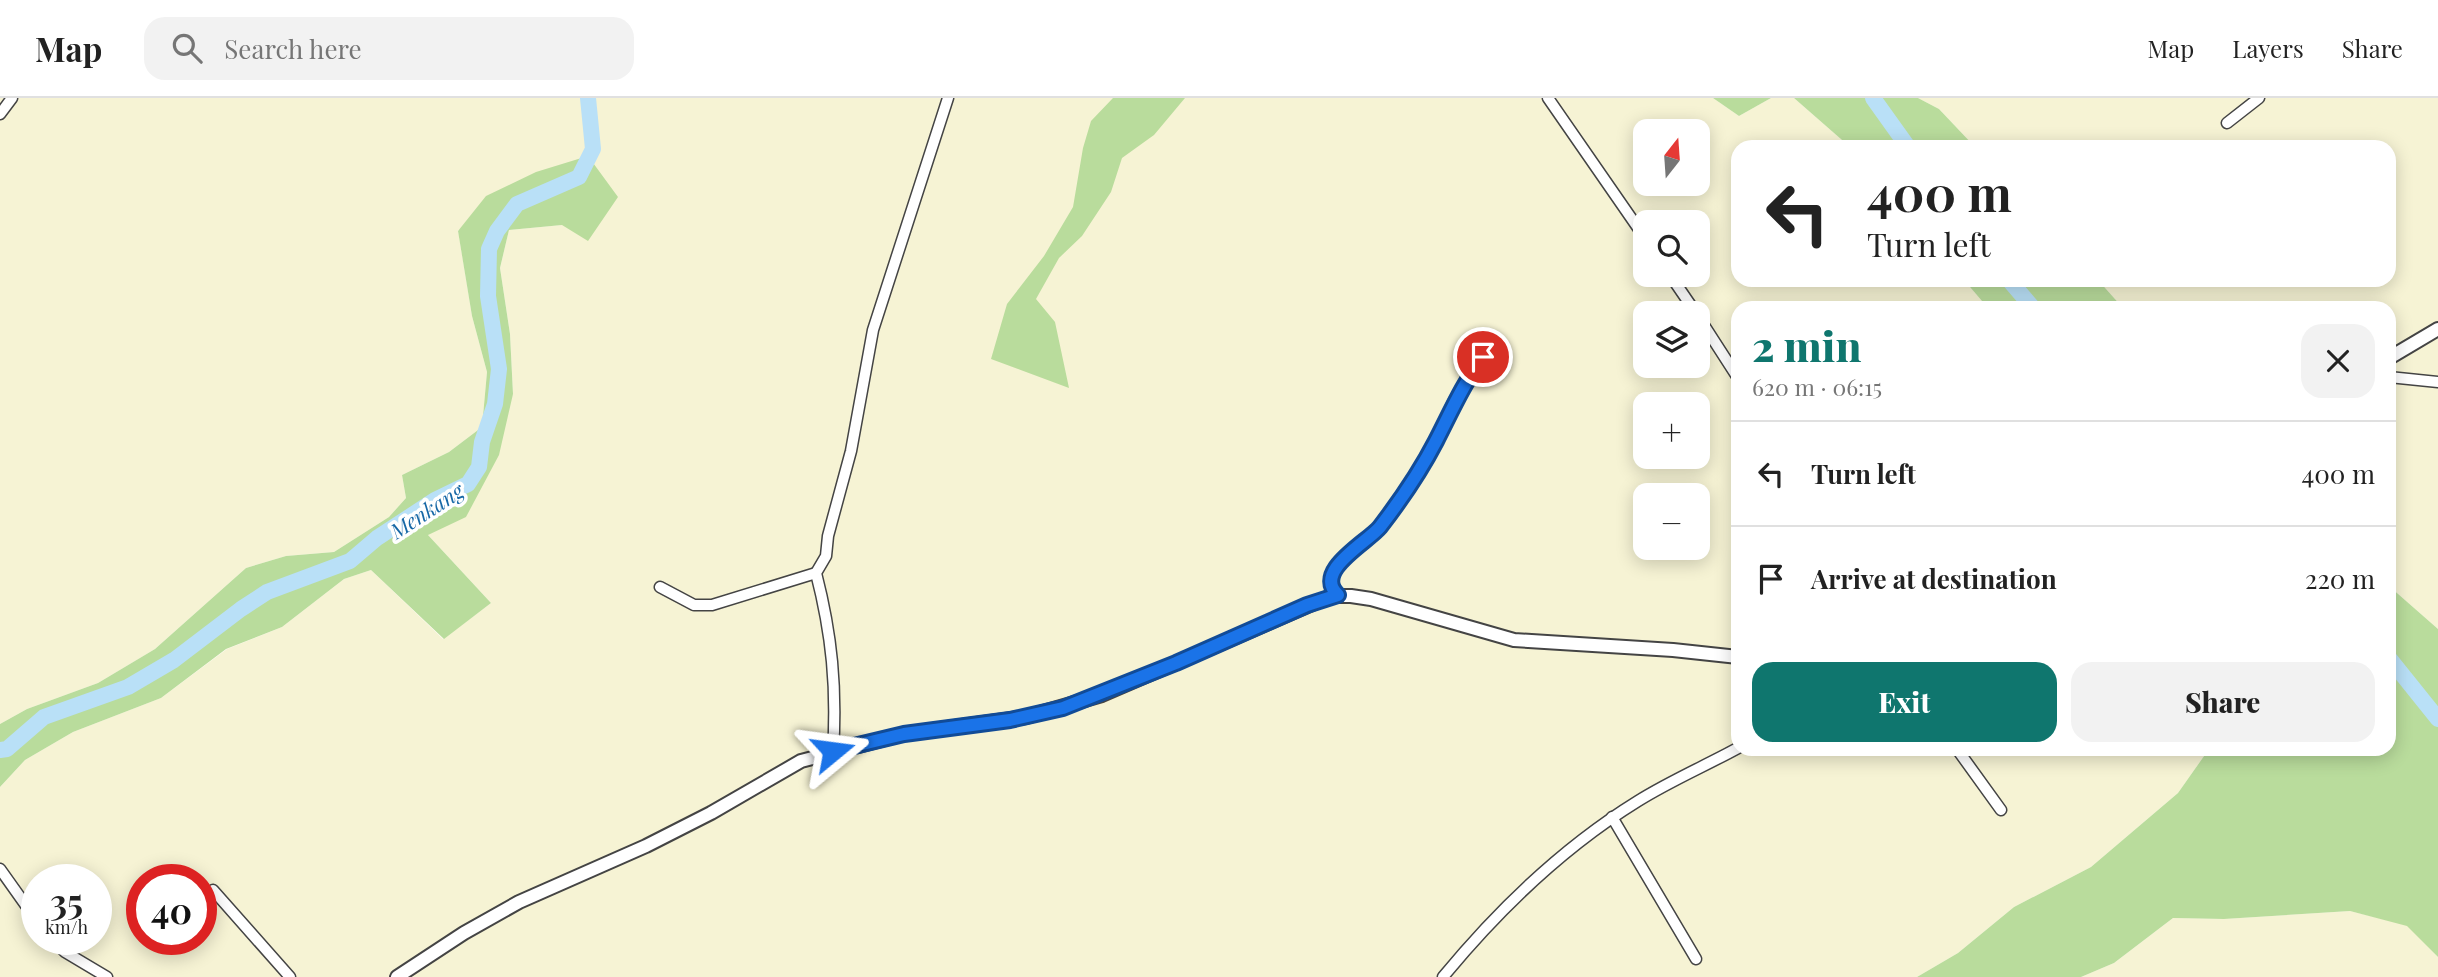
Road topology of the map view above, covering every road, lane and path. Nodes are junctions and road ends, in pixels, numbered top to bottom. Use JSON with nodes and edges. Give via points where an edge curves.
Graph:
{"nodes":[{"id":1,"x":12,"y":98,"type":"edge"},
{"id":2,"x":948,"y":98,"type":"edge"},
{"id":3,"x":1548,"y":98,"type":"edge"},
{"id":4,"x":2259,"y":98,"type":"edge"},
{"id":5,"x":0,"y":114,"type":"edge"},
{"id":6,"x":2227,"y":123,"type":"dead end"},
{"id":7,"x":1633,"y":221,"type":"edge"},
{"id":8,"x":2438,"y":329,"type":"edge"},
{"id":9,"x":1710,"y":334,"type":"edge"},
{"id":10,"x":2396,"y":354,"type":"edge"},
{"id":11,"x":1483,"y":357,"type":"dead end"},
{"id":12,"x":1731,"y":367,"type":"edge"},
{"id":13,"x":2396,"y":378,"type":"edge"},
{"id":14,"x":2438,"y":382,"type":"edge"},
{"id":15,"x":816,"y":573,"type":"junction"},
{"id":16,"x":660,"y":587,"type":"dead end"},
{"id":17,"x":1338,"y":595,"type":"junction"},
{"id":18,"x":1731,"y":656,"type":"edge"},
{"id":19,"x":833,"y":751,"type":"junction"},
{"id":20,"x":1731,"y":752,"type":"edge"},
{"id":21,"x":1962,"y":756,"type":"edge"},
{"id":22,"x":2001,"y":810,"type":"dead end"},
{"id":23,"x":1612,"y":817,"type":"junction"},
{"id":24,"x":0,"y":869,"type":"edge"},
{"id":25,"x":217,"y":895,"type":"edge"},
{"id":26,"x":21,"y":899,"type":"edge"},
{"id":27,"x":70,"y":955,"type":"edge"},
{"id":28,"x":1696,"y":959,"type":"dead end"},
{"id":29,"x":107,"y":977,"type":"edge"},
{"id":30,"x":290,"y":977,"type":"edge"},
{"id":31,"x":397,"y":977,"type":"edge"},
{"id":32,"x":1443,"y":977,"type":"edge"}],
"edges":[{"from":1,"to":5,"type":"street"},
{"from":2,"to":15,"type":"street","via":[[873,330],[851,451],[825,556]]},
{"from":3,"to":7,"type":"street"},
{"from":4,"to":6,"type":"street"},
{"from":8,"to":10,"type":"street"},
{"from":9,"to":12,"type":"street"},
{"from":11,"to":17,"type":"street","via":[[1385,520],[1335,570],[1332,586]]},
{"from":13,"to":14,"type":"street"},
{"from":15,"to":16,"type":"street","via":[[712,605],[694,605]]},
{"from":15,"to":19,"type":"street","via":[[832,643],[836,695]]},
{"from":17,"to":18,"type":"street","via":[[1371,599],[1514,640]]},
{"from":17,"to":19,"type":"street","via":[[1063,708],[904,734]]},
{"from":19,"to":31,"type":"street","via":[[791,765],[646,846],[519,902]]},
{"from":20,"to":23,"type":"street"},
{"from":21,"to":22,"type":"street"},
{"from":23,"to":28,"type":"street"},
{"from":23,"to":32,"type":"street","via":[[1523,888]]},
{"from":24,"to":26,"type":"street"},
{"from":25,"to":30,"type":"street"},
{"from":27,"to":29,"type":"street"}]}
